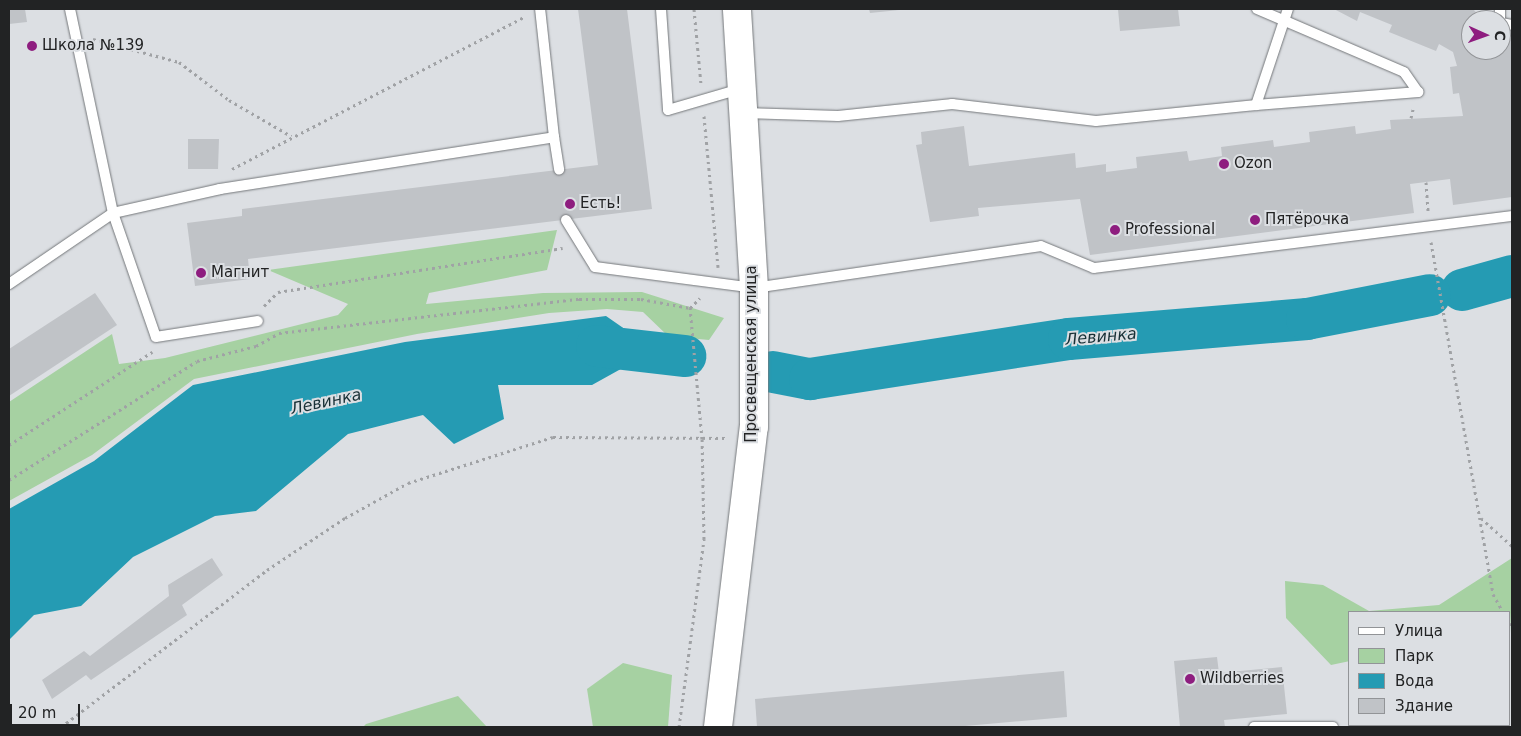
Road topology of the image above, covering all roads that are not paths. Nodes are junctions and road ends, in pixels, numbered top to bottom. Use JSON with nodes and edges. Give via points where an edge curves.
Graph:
{"nodes":[{"id":1,"x":70,"y":9,"type":"edge"},
{"id":2,"x":540,"y":9,"type":"edge"},
{"id":3,"x":661,"y":9,"type":"edge"},
{"id":4,"x":737,"y":9,"type":"edge"},
{"id":5,"x":1257,"y":9,"type":"edge"},
{"id":6,"x":1288,"y":9,"type":"edge"},
{"id":7,"x":1285,"y":19,"type":"junction"},
{"id":8,"x":744,"y":101,"type":"junction"},
{"id":9,"x":1256,"y":105,"type":"junction"},
{"id":10,"x":554,"y":137,"type":"junction"},
{"id":11,"x":558,"y":170,"type":"dead end"},
{"id":12,"x":113,"y":212,"type":"junction"},
{"id":13,"x":1512,"y":216,"type":"edge"},
{"id":14,"x":566,"y":220,"type":"dead end"},
{"id":15,"x":9,"y":284,"type":"edge"},
{"id":16,"x":754,"y":288,"type":"junction"},
{"id":17,"x":258,"y":321,"type":"road end"},
{"id":18,"x":718,"y":727,"type":"edge"},
{"id":19,"x":1254,"y":727,"type":"edge"},
{"id":20,"x":1333,"y":727,"type":"edge"}],
"edges":[{"from":1,"to":12,"type":"lane"},
{"from":2,"to":10,"type":"lane"},
{"from":3,"to":8,"type":"lane","via":[[668,110],[702,100]]},
{"from":4,"to":8,"type":"main road","name":"Просвещенская улица"},
{"from":5,"to":7,"type":"lane"},
{"from":6,"to":7,"type":"lane"},
{"from":7,"to":9,"type":"lane"},
{"from":7,"to":9,"type":"lane","via":[[1404,72],[1418,92]]},
{"from":8,"to":9,"type":"lane","via":[[838,116],[952,104],[1096,121]]},
{"from":8,"to":16,"type":"main road","name":"Просвещенская улица"},
{"from":10,"to":11,"type":"lane"},
{"from":10,"to":12,"type":"lane","via":[[220,189]]},
{"from":12,"to":15,"type":"lane"},
{"from":12,"to":17,"type":"lane","via":[[156,337]]},
{"from":13,"to":16,"type":"lane","via":[[1094,268],[1041,246]]},
{"from":14,"to":16,"type":"lane","via":[[595,267]]},
{"from":16,"to":18,"type":"main road","name":"Просвещенская улица","via":[[753,436]]},
{"from":19,"to":20,"type":"lane"}]}
